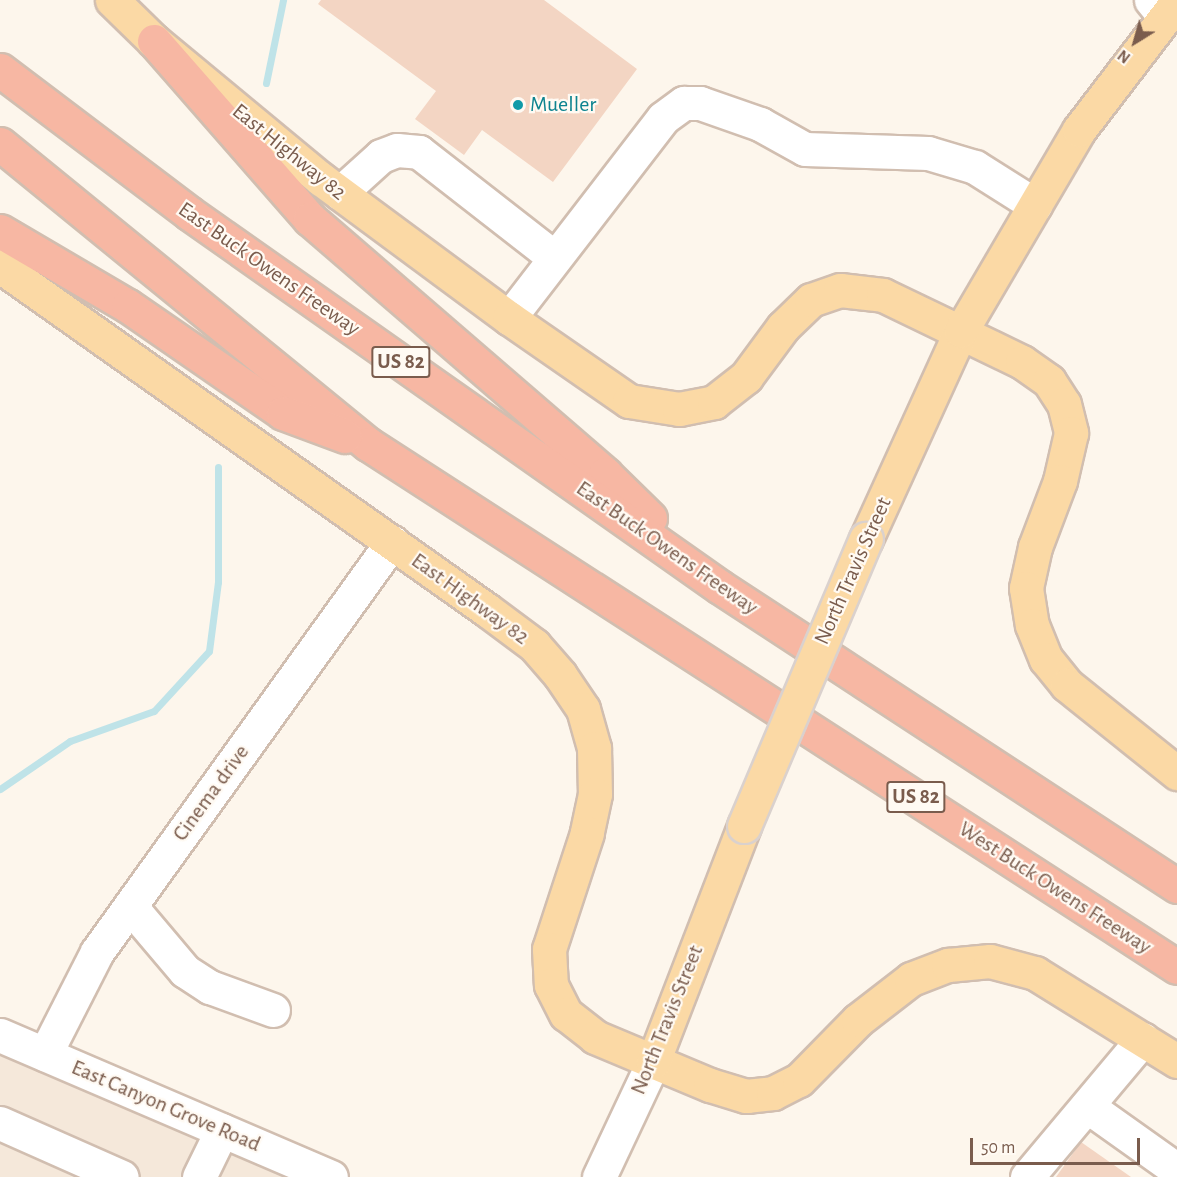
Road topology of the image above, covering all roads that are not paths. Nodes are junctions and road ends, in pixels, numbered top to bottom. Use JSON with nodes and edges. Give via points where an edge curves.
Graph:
{"nodes":[{"id":1,"x":112,"y":0,"type":"edge"},
{"id":2,"x":1164,"y":6,"type":"edge"},
{"id":3,"x":154,"y":41,"type":"junction"},
{"id":4,"x":0,"y":70,"type":"edge"},
{"id":5,"x":0,"y":144,"type":"edge"},
{"id":6,"x":340,"y":193,"type":"junction"},
{"id":7,"x":1035,"y":205,"type":"junction"},
{"id":8,"x":0,"y":231,"type":"edge"},
{"id":9,"x":555,"y":258,"type":"junction"},
{"id":10,"x":0,"y":266,"type":"edge"},
{"id":11,"x":508,"y":318,"type":"junction"},
{"id":12,"x":961,"y":331,"type":"junction"},
{"id":13,"x":368,"y":444,"type":"junction"},
{"id":14,"x":392,"y":542,"type":"junction"},
{"id":15,"x":720,"y":586,"type":"junction"},
{"id":16,"x":1177,"y":773,"type":"edge"},
{"id":17,"x":1177,"y":886,"type":"edge"},
{"id":18,"x":130,"y":906,"type":"junction"},
{"id":19,"x":1177,"y":967,"type":"edge"},
{"id":20,"x":273,"y":1010,"type":"dead end"},
{"id":21,"x":0,"y":1035,"type":"edge"},
{"id":22,"x":1143,"y":1039,"type":"junction"},
{"id":23,"x":45,"y":1054,"type":"junction"},
{"id":24,"x":1177,"y":1061,"type":"edge"},
{"id":25,"x":653,"y":1062,"type":"junction"},
{"id":26,"x":1087,"y":1106,"type":"junction"},
{"id":27,"x":0,"y":1123,"type":"edge"},
{"id":28,"x":222,"y":1130,"type":"junction"},
{"id":29,"x":1177,"y":1170,"type":"edge"},
{"id":30,"x":122,"y":1177,"type":"edge"},
{"id":31,"x":199,"y":1177,"type":"edge"},
{"id":32,"x":331,"y":1177,"type":"edge"},
{"id":33,"x":599,"y":1177,"type":"edge"},
{"id":34,"x":1027,"y":1177,"type":"edge"}],
"edges":[{"from":1,"to":3,"type":"main road","name":"East Highway 82"},
{"from":2,"to":7,"type":"main road","name":"North Travis Street","via":[[1079,130]]},
{"from":3,"to":6,"type":"main road","name":"East Highway 82"},
{"from":3,"to":15,"type":"highway","via":[[310,219],[604,474]]},
{"from":4,"to":15,"type":"highway","name":"East Buck Owens Freeway","number":"US 82","via":[[189,213]]},
{"from":5,"to":13,"type":"highway","number":"US 82"},
{"from":6,"to":9,"type":"street","via":[[381,156],[397,150],[419,152]]},
{"from":6,"to":11,"type":"main road","name":"East Highway 82"},
{"from":7,"to":9,"type":"street","via":[[975,167],[928,153],[805,149],[760,124],[700,103],[684,103],[663,118]]},
{"from":7,"to":12,"type":"main road","name":"North Travis Street"},
{"from":8,"to":13,"type":"highway","via":[[129,306],[283,413]]},
{"from":9,"to":11,"type":"street"},
{"from":10,"to":14,"type":"main road","name":"East Highway 82"},
{"from":11,"to":12,"type":"main road","name":"East Highway 82","via":[[629,401],[679,409],[714,402],[746,377],[783,327],[811,300],[840,290],[884,295]]},
{"from":12,"to":16,"type":"main road","name":"East Highway 82","via":[[1049,381],[1064,404],[1071,433],[1026,588],[1032,625],[1046,659],[1067,685]]},
{"from":12,"to":25,"type":"main road","name":"North Travis Street","bridge":true,"via":[[866,539],[744,826]]},
{"from":13,"to":19,"type":"highway","name":"West Buck Owens Freeway","number":"US 82"},
{"from":14,"to":18,"type":"street","name":"Cinema drive"},
{"from":14,"to":25,"type":"main road","name":"East Highway 82","via":[[534,645],[583,709],[594,748],[595,794],[587,833],[549,949],[551,985],[566,1014],[595,1037]]},
{"from":15,"to":17,"type":"highway","name":"East Buck Owens Freeway","number":"US 82"},
{"from":18,"to":20,"type":"street","via":[[185,971],[210,987]]},
{"from":18,"to":23,"type":"street","name":"Cinema drive","via":[[97,952]]},
{"from":21,"to":23,"type":"street","name":"East Canyon Grove Road"},
{"from":22,"to":24,"type":"main road","name":"East Highway 82"},
{"from":22,"to":25,"type":"main road","name":"East Highway 82","via":[[1035,972],[990,961],[948,965],[911,979],[858,1020],[799,1080],[773,1093],[746,1096]]},
{"from":22,"to":26,"type":"street"},
{"from":23,"to":28,"type":"street","name":"East Canyon Grove Road"},
{"from":25,"to":33,"type":"street","name":"North Travis Street"},
{"from":26,"to":29,"type":"street"},
{"from":26,"to":34,"type":"street"},
{"from":27,"to":30,"type":"street"},
{"from":28,"to":31,"type":"street"},
{"from":28,"to":32,"type":"street","name":"East Canyon Grove Road"}]}
